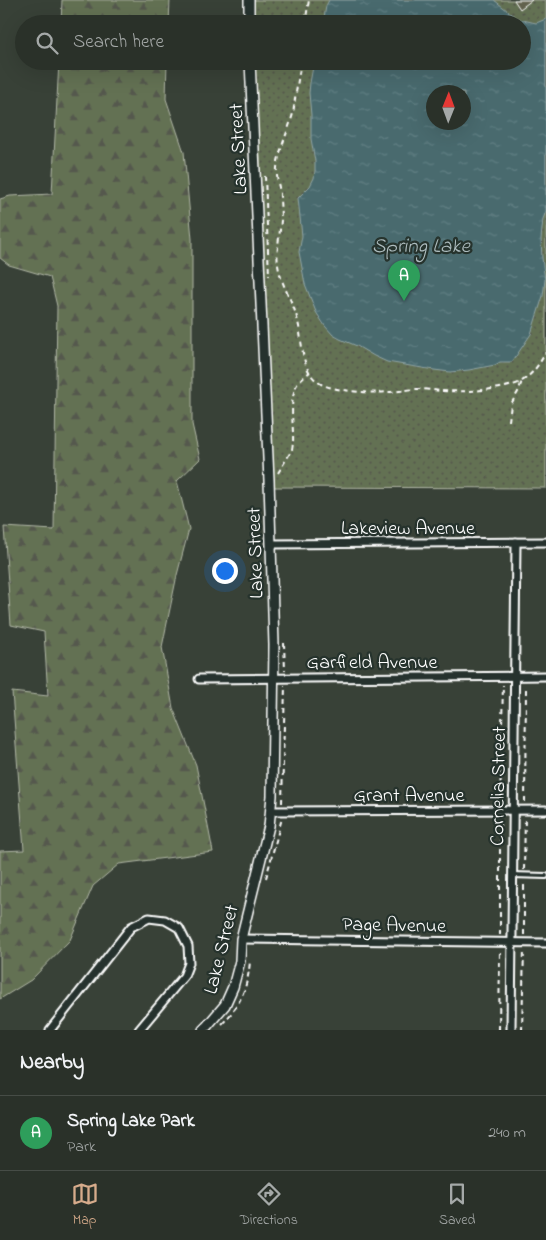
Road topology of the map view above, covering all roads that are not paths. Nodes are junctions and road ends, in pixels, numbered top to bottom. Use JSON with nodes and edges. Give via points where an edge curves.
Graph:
{"nodes":[{"id":1,"x":248,"y":0,"type":"edge"},
{"id":2,"x":249,"y":15,"type":"edge"},
{"id":3,"x":250,"y":70,"type":"edge"},
{"id":4,"x":516,"y":542,"type":"junction"},
{"id":5,"x":546,"y":542,"type":"edge"},
{"id":6,"x":271,"y":544,"type":"junction"},
{"id":7,"x":514,"y":676,"type":"junction"},
{"id":8,"x":546,"y":676,"type":"edge"},
{"id":9,"x":274,"y":678,"type":"junction"},
{"id":10,"x":199,"y":679,"type":"dead end"},
{"id":11,"x":271,"y":810,"type":"junction"},
{"id":12,"x":513,"y":810,"type":"junction"},
{"id":13,"x":546,"y":810,"type":"edge"},
{"id":14,"x":512,"y":875,"type":"junction"},
{"id":15,"x":546,"y":876,"type":"edge"},
{"id":16,"x":241,"y":938,"type":"junction"},
{"id":17,"x":512,"y":942,"type":"junction"},
{"id":18,"x":546,"y":943,"type":"edge"},
{"id":19,"x":207,"y":1029,"type":"edge"},
{"id":20,"x":50,"y":1030,"type":"edge"},
{"id":21,"x":139,"y":1030,"type":"edge"},
{"id":22,"x":510,"y":1030,"type":"edge"}],
"edges":[{"from":1,"to":2,"type":"street"},
{"from":3,"to":6,"type":"street","name":"Lake Street"},
{"from":4,"to":5,"type":"street","name":"Lakeview Avenue"},
{"from":4,"to":6,"type":"street","name":"Lakeview Avenue"},
{"from":4,"to":7,"type":"street","name":"Cornelia Street"},
{"from":6,"to":9,"type":"street","name":"Lake Street"},
{"from":7,"to":8,"type":"street","name":"Garfield Avenue"},
{"from":7,"to":9,"type":"street","name":"Garfield Avenue"},
{"from":7,"to":12,"type":"street","name":"Cornelia Street"},
{"from":9,"to":10,"type":"street","name":"Garfield Avenue"},
{"from":9,"to":11,"type":"street","name":"Lake Street"},
{"from":11,"to":12,"type":"street","name":"Grant Avenue"},
{"from":11,"to":16,"type":"street","name":"Lake Street"},
{"from":12,"to":13,"type":"street","name":"Grant Avenue"},
{"from":12,"to":14,"type":"street","name":"Cornelia Street"},
{"from":14,"to":15,"type":"lane"},
{"from":14,"to":17,"type":"street","name":"Cornelia Street"},
{"from":16,"to":17,"type":"street","name":"Page Avenue"},
{"from":16,"to":19,"type":"street","name":"Lake Street","via":[[240,961],[233,987],[225,1005]]},
{"from":17,"to":18,"type":"street","name":"Page Avenue"},
{"from":17,"to":22,"type":"street","name":"Cornelia Street"},
{"from":20,"to":21,"type":"street","via":[[131,927],[149,918],[165,920],[179,928],[188,946],[189,963],[184,976]]}]}
